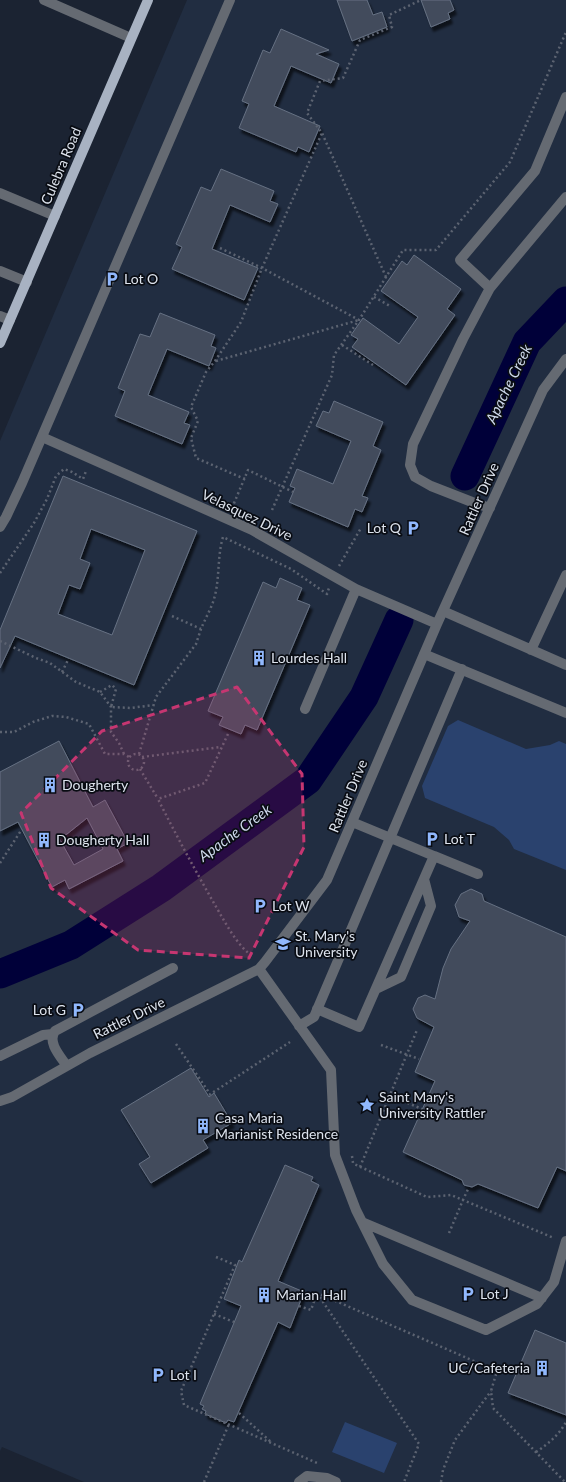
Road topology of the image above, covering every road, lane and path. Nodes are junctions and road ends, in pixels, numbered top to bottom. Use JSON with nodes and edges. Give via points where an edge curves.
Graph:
{"nodes":[{"id":1,"x":44,"y":0,"type":"edge"},
{"id":2,"x":148,"y":0,"type":"edge"},
{"id":3,"x":230,"y":0,"type":"edge"},
{"id":4,"x":421,"y":0,"type":"edge"},
{"id":5,"x":566,"y":32,"type":"edge"},
{"id":6,"x":131,"y":38,"type":"junction"},
{"id":7,"x":566,"y":97,"type":"edge"},
{"id":8,"x":322,"y":134,"type":"junction"},
{"id":9,"x":0,"y":192,"type":"edge"},
{"id":10,"x":566,"y":197,"type":"edge"},
{"id":11,"x":55,"y":216,"type":"junction"},
{"id":12,"x":220,"y":248,"type":"dead end"},
{"id":13,"x":262,"y":268,"type":"junction"},
{"id":14,"x":0,"y":270,"type":"edge"},
{"id":15,"x":386,"y":277,"type":"junction"},
{"id":16,"x":27,"y":282,"type":"junction"},
{"id":17,"x":490,"y":288,"type":"junction"},
{"id":18,"x":374,"y":297,"type":"junction"},
{"id":19,"x":390,"y":306,"type":"dead end"},
{"id":20,"x":0,"y":316,"type":"edge"},
{"id":21,"x":10,"y":320,"type":"junction"},
{"id":22,"x":359,"y":320,"type":"junction"},
{"id":23,"x":0,"y":343,"type":"edge"},
{"id":24,"x":342,"y":345,"type":"junction"},
{"id":25,"x":566,"y":359,"type":"edge"},
{"id":26,"x":215,"y":361,"type":"junction"},
{"id":27,"x":373,"y":365,"type":"dead end"},
{"id":28,"x":42,"y":437,"type":"junction"},
{"id":29,"x":87,"y":469,"type":"dead end"},
{"id":30,"x":244,"y":479,"type":"junction"},
{"id":31,"x":283,"y":487,"type":"junction"},
{"id":32,"x":293,"y":492,"type":"dead end"},
{"id":33,"x":490,"y":508,"type":"junction"},
{"id":34,"x":272,"y":510,"type":"dead end"},
{"id":35,"x":230,"y":512,"type":"dead end"},
{"id":36,"x":0,"y":527,"type":"edge"},
{"id":37,"x":223,"y":537,"type":"dead end"},
{"id":38,"x":0,"y":573,"type":"edge"},
{"id":39,"x":566,"y":575,"type":"edge"},
{"id":40,"x":356,"y":589,"type":"junction"},
{"id":41,"x":443,"y":611,"type":"junction"},
{"id":42,"x":172,"y":616,"type":"dead end"},
{"id":43,"x":437,"y":624,"type":"junction"},
{"id":44,"x":201,"y":629,"type":"junction"},
{"id":45,"x":0,"y":640,"type":"edge"},
{"id":46,"x":531,"y":650,"type":"junction"},
{"id":47,"x":424,"y":654,"type":"junction"},
{"id":48,"x":69,"y":658,"type":"dead end"},
{"id":49,"x":566,"y":665,"type":"edge"},
{"id":50,"x":462,"y":669,"type":"junction"},
{"id":51,"x":62,"y":672,"type":"junction"},
{"id":52,"x":100,"y":692,"type":"junction"},
{"id":53,"x":153,"y":705,"type":"junction"},
{"id":54,"x":111,"y":707,"type":"junction"},
{"id":55,"x":305,"y":709,"type":"dead end"},
{"id":56,"x":566,"y":713,"type":"edge"},
{"id":57,"x":0,"y":732,"type":"edge"},
{"id":58,"x":228,"y":734,"type":"dead end"},
{"id":59,"x":222,"y":747,"type":"junction"},
{"id":60,"x":124,"y":754,"type":"junction"},
{"id":61,"x":139,"y":754,"type":"junction"},
{"id":62,"x":129,"y":757,"type":"junction"},
{"id":63,"x":142,"y":757,"type":"junction"},
{"id":64,"x":140,"y":769,"type":"junction"},
{"id":65,"x":158,"y":799,"type":"junction"},
{"id":66,"x":352,"y":822,"type":"junction"},
{"id":67,"x":22,"y":829,"type":"dead end"},
{"id":68,"x":390,"y":838,"type":"junction"},
{"id":69,"x":434,"y":856,"type":"junction"},
{"id":70,"x":0,"y":863,"type":"edge"},
{"id":71,"x":478,"y":874,"type":"dead end"},
{"id":72,"x":424,"y":879,"type":"junction"},
{"id":73,"x":262,"y":965,"type":"junction"},
{"id":74,"x":173,"y":968,"type":"dead end"},
{"id":75,"x":376,"y":989,"type":"junction"},
{"id":76,"x":317,"y":1009,"type":"junction"},
{"id":77,"x":299,"y":1026,"type":"junction"},
{"id":78,"x":417,"y":1030,"type":"dead end"},
{"id":79,"x":52,"y":1034,"type":"junction"},
{"id":80,"x":290,"y":1042,"type":"dead end"},
{"id":81,"x":176,"y":1044,"type":"dead end"},
{"id":82,"x":381,"y":1045,"type":"dead end"},
{"id":83,"x":406,"y":1054,"type":"junction"},
{"id":84,"x":0,"y":1056,"type":"edge"},
{"id":85,"x":419,"y":1059,"type":"dead end"},
{"id":86,"x":67,"y":1066,"type":"junction"},
{"id":87,"x":389,"y":1095,"type":"junction"},
{"id":88,"x":0,"y":1101,"type":"edge"},
{"id":89,"x":422,"y":1109,"type":"dead end"},
{"id":90,"x":352,"y":1156,"type":"dead end"},
{"id":91,"x":360,"y":1167,"type":"junction"},
{"id":92,"x":468,"y":1187,"type":"dead end"},
{"id":93,"x":463,"y":1200,"type":"junction"},
{"id":94,"x":362,"y":1222,"type":"junction"},
{"id":95,"x":449,"y":1233,"type":"dead end"},
{"id":96,"x":566,"y":1242,"type":"edge"},
{"id":97,"x":216,"y":1257,"type":"dead end"},
{"id":98,"x":317,"y":1293,"type":"junction"},
{"id":99,"x":542,"y":1298,"type":"junction"},
{"id":100,"x":299,"y":1306,"type":"dead end"},
{"id":101,"x":214,"y":1314,"type":"junction"},
{"id":102,"x":234,"y":1322,"type":"dead end"},
{"id":103,"x":491,"y":1391,"type":"junction"},
{"id":104,"x":239,"y":1413,"type":"dead end"},
{"id":105,"x":566,"y":1422,"type":"edge"},
{"id":106,"x":229,"y":1424,"type":"junction"},
{"id":107,"x":561,"y":1432,"type":"junction"},
{"id":108,"x":566,"y":1434,"type":"edge"},
{"id":109,"x":274,"y":1444,"type":"junction"},
{"id":110,"x":536,"y":1452,"type":"junction"},
{"id":111,"x":331,"y":1480,"type":"edge"},
{"id":112,"x":204,"y":1482,"type":"edge"},
{"id":113,"x":299,"y":1482,"type":"edge"},
{"id":114,"x":404,"y":1482,"type":"edge"},
{"id":115,"x":441,"y":1482,"type":"edge"},
{"id":116,"x":565,"y":1482,"type":"edge"}],
"edges":[{"from":1,"to":6,"type":"street"},
{"from":2,"to":6,"type":"main road","name":"Culebra Road"},
{"from":3,"to":28,"type":"street"},
{"from":4,"to":8,"type":"path","via":[[389,15],[392,28],[360,40],[343,78],[320,81],[307,113]]},
{"from":5,"to":15,"type":"path","via":[[510,162],[436,250],[403,250]]},
{"from":6,"to":11,"type":"main road","name":"Culebra Road"},
{"from":7,"to":17,"type":"street","via":[[535,171],[460,260]]},
{"from":8,"to":13,"type":"path"},
{"from":8,"to":15,"type":"path"},
{"from":9,"to":11,"type":"street"},
{"from":10,"to":17,"type":"street"},
{"from":11,"to":16,"type":"main road","name":"Culebra Road"},
{"from":12,"to":13,"type":"path"},
{"from":13,"to":22,"type":"path"},
{"from":13,"to":26,"type":"path","via":[[241,322]]},
{"from":14,"to":16,"type":"street"},
{"from":15,"to":18,"type":"path"},
{"from":16,"to":21,"type":"main road","name":"Culebra Road"},
{"from":17,"to":33,"type":"street","via":[[462,339],[413,444],[410,465],[415,477],[431,486]]},
{"from":18,"to":19,"type":"path"},
{"from":18,"to":22,"type":"path"},
{"from":20,"to":21,"type":"street"},
{"from":21,"to":23,"type":"main road","name":"Culebra Road"},
{"from":22,"to":24,"type":"path"},
{"from":22,"to":26,"type":"path"},
{"from":24,"to":27,"type":"path"},
{"from":24,"to":31,"type":"path","via":[[334,355],[332,375]]},
{"from":25,"to":33,"type":"street","name":"Rattler Drive","via":[[544,390]]},
{"from":26,"to":30,"type":"path","via":[[206,372],[191,407],[198,421],[191,438],[196,458]]},
{"from":28,"to":36,"type":"street"},
{"from":28,"to":40,"type":"street","name":"Velasquez Drive","via":[[252,530]]},
{"from":29,"to":38,"type":"path","via":[[83,479],[64,469],[56,476],[34,523]]},
{"from":30,"to":31,"type":"path","via":[[248,470]]},
{"from":30,"to":35,"type":"path"},
{"from":31,"to":32,"type":"path"},
{"from":31,"to":34,"type":"path"},
{"from":33,"to":41,"type":"street","name":"Rattler Drive"},
{"from":37,"to":44,"type":"path","via":[[214,599]]},
{"from":39,"to":46,"type":"street"},
{"from":40,"to":43,"type":"street","name":"Velasquez Drive"},
{"from":40,"to":55,"type":"street"},
{"from":41,"to":43,"type":"street","name":"Rattler Drive"},
{"from":41,"to":46,"type":"street"},
{"from":42,"to":44,"type":"path"},
{"from":43,"to":47,"type":"street","name":"Rattler Drive"},
{"from":44,"to":53,"type":"path","via":[[196,644],[156,697]]},
{"from":45,"to":51,"type":"path","via":[[50,663]]},
{"from":46,"to":49,"type":"street"},
{"from":47,"to":50,"type":"street"},
{"from":47,"to":66,"type":"street","name":"Rattler Drive"},
{"from":48,"to":51,"type":"path"},
{"from":50,"to":56,"type":"street"},
{"from":50,"to":68,"type":"street"},
{"from":51,"to":52,"type":"path","via":[[76,682]]},
{"from":52,"to":54,"type":"path"},
{"from":52,"to":54,"type":"path","via":[[112,685],[116,689]]},
{"from":53,"to":54,"type":"path"},
{"from":53,"to":61,"type":"path"},
{"from":54,"to":60,"type":"path","via":[[111,732]]},
{"from":57,"to":60,"type":"path","via":[[14,732],[52,716],[66,717],[89,724],[105,754]]},
{"from":58,"to":59,"type":"path"},
{"from":59,"to":63,"type":"path"},
{"from":59,"to":65,"type":"path","via":[[205,783]]},
{"from":60,"to":62,"type":"path"},
{"from":61,"to":62,"type":"path"},
{"from":61,"to":63,"type":"path"},
{"from":62,"to":64,"type":"path","via":[[130,768]]},
{"from":63,"to":64,"type":"path","via":[[144,766]]},
{"from":64,"to":65,"type":"path"},
{"from":65,"to":73,"type":"path","via":[[232,933]]},
{"from":66,"to":68,"type":"street"},
{"from":66,"to":73,"type":"street","name":"Rattler Drive","via":[[327,880]]},
{"from":67,"to":70,"type":"path"},
{"from":68,"to":69,"type":"street"},
{"from":68,"to":76,"type":"street"},
{"from":69,"to":71,"type":"street"},
{"from":69,"to":72,"type":"street"},
{"from":72,"to":75,"type":"street"},
{"from":72,"to":75,"type":"street","via":[[431,906],[401,978]]},
{"from":73,"to":77,"type":"street"},
{"from":73,"to":86,"type":"street","name":"Rattler Drive"},
{"from":74,"to":79,"type":"street"},
{"from":75,"to":76,"type":"street","via":[[359,1027]]},
{"from":76,"to":77,"type":"street","via":[[314,1017]]},
{"from":77,"to":94,"type":"street","via":[[331,1070],[335,1155]]},
{"from":78,"to":83,"type":"path"},
{"from":79,"to":84,"type":"street","via":[[43,1035]]},
{"from":79,"to":86,"type":"street","via":[[52,1042]]},
{"from":80,"to":81,"type":"path","via":[[209,1094]]},
{"from":82,"to":83,"type":"path"},
{"from":83,"to":85,"type":"path"},
{"from":83,"to":87,"type":"path"},
{"from":86,"to":88,"type":"street","name":"Rattler Drive","via":[[12,1097]]},
{"from":87,"to":89,"type":"path"},
{"from":87,"to":91,"type":"path"},
{"from":90,"to":91,"type":"path","via":[[353,1163]]},
{"from":91,"to":93,"type":"path","via":[[428,1196],[451,1195]]},
{"from":92,"to":93,"type":"path"},
{"from":93,"to":95,"type":"path"},
{"from":93,"to":96,"type":"path"},
{"from":94,"to":99,"type":"street"},
{"from":94,"to":99,"type":"street","via":[[383,1264],[412,1300],[486,1330],[537,1304]]},
{"from":96,"to":99,"type":"street","via":[[554,1282]]},
{"from":97,"to":101,"type":"path","via":[[235,1265]]},
{"from":98,"to":100,"type":"path","via":[[311,1310]]},
{"from":98,"to":103,"type":"path","via":[[497,1371]]},
{"from":98,"to":114,"type":"path","via":[[419,1444]]},
{"from":101,"to":102,"type":"path"},
{"from":101,"to":106,"type":"path","via":[[181,1391],[184,1405]]},
{"from":103,"to":110,"type":"path","via":[[493,1408]]},
{"from":103,"to":115,"type":"path","via":[[455,1440]]},
{"from":104,"to":109,"type":"path"},
{"from":105,"to":107,"type":"path"},
{"from":106,"to":109,"type":"path"},
{"from":106,"to":112,"type":"path"},
{"from":107,"to":108,"type":"path"},
{"from":107,"to":110,"type":"path"},
{"from":109,"to":111,"type":"path","via":[[331,1469]]},
{"from":110,"to":116,"type":"path"},
{"from":111,"to":113,"type":"street","via":[[307,1476]]}]}
